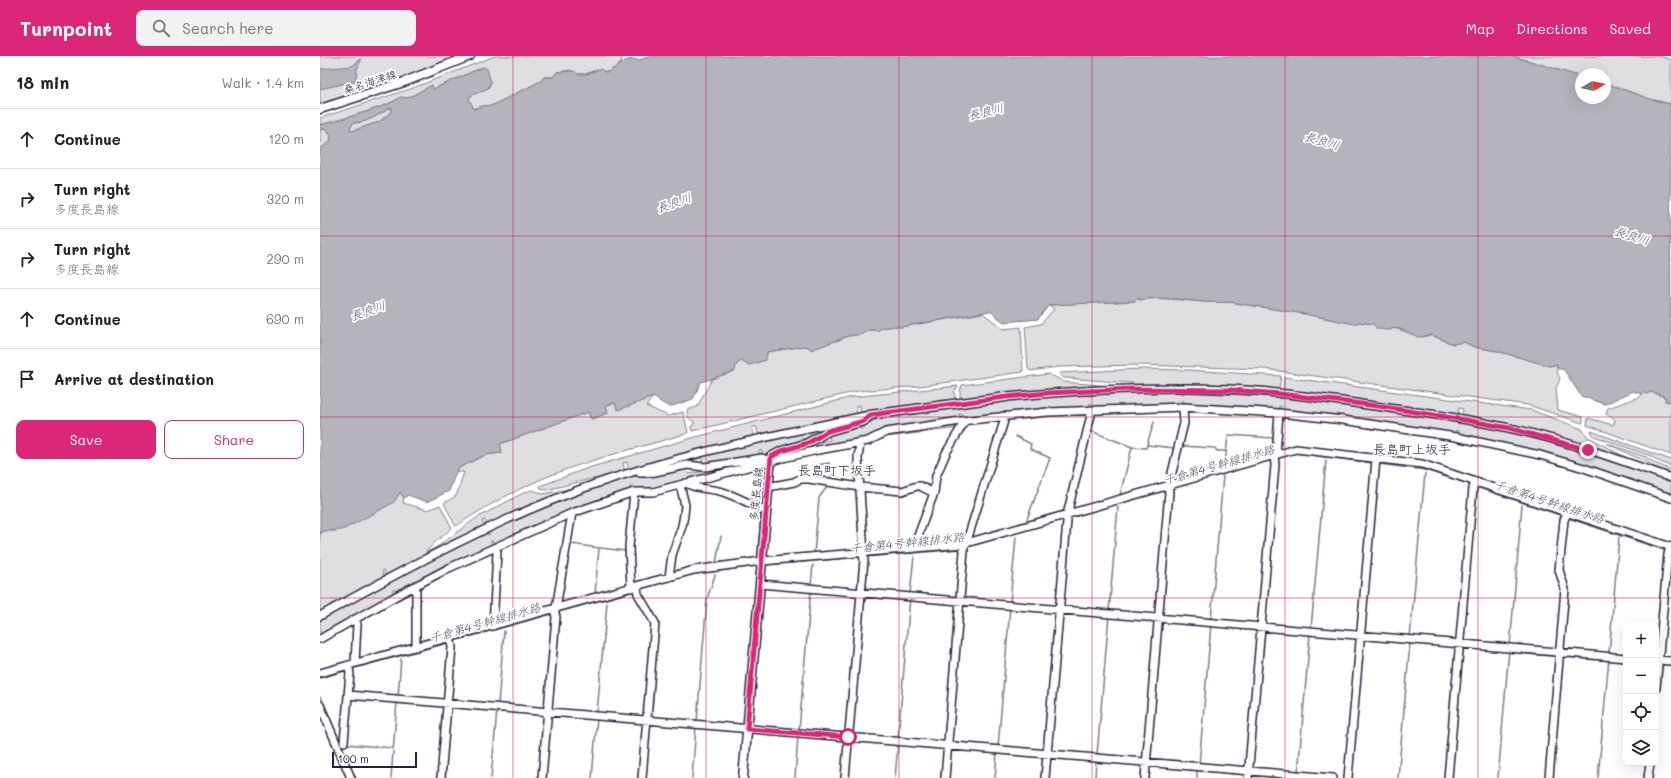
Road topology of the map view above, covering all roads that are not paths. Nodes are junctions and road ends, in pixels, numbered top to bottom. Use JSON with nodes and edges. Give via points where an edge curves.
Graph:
{"nodes":[{"id":1,"x":470,"y":56,"type":"edge"},
{"id":2,"x":320,"y":109,"type":"edge"},
{"id":3,"x":1006,"y":397,"type":"joint"},
{"id":4,"x":1183,"y":407,"type":"junction"},
{"id":5,"x":1091,"y":410,"type":"junction"},
{"id":6,"x":1279,"y":413,"type":"junction"},
{"id":7,"x":870,"y":415,"type":"junction"},
{"id":8,"x":1004,"y":416,"type":"junction"},
{"id":9,"x":965,"y":421,"type":"junction"},
{"id":10,"x":860,"y":443,"type":"junction"},
{"id":11,"x":1275,"y":456,"type":"junction"},
{"id":12,"x":770,"y":461,"type":"junction"},
{"id":13,"x":1376,"y":462,"type":"junction"},
{"id":14,"x":634,"y":472,"type":"junction"},
{"id":15,"x":1671,"y":478,"type":"edge"},
{"id":16,"x":683,"y":484,"type":"junction"},
{"id":17,"x":1474,"y":485,"type":"junction"},
{"id":18,"x":768,"y":487,"type":"junction"},
{"id":19,"x":860,"y":487,"type":"junction"},
{"id":20,"x":1169,"y":487,"type":"junction"},
{"id":21,"x":634,"y":492,"type":"junction"},
{"id":22,"x":934,"y":493,"type":"junction"},
{"id":23,"x":1671,"y":498,"type":"edge"},
{"id":24,"x":766,"y":511,"type":"junction"},
{"id":25,"x":572,"y":513,"type":"junction"},
{"id":26,"x":1566,"y":515,"type":"junction"},
{"id":27,"x":1066,"y":517,"type":"junction"},
{"id":28,"x":964,"y":546,"type":"junction"},
{"id":29,"x":495,"y":548,"type":"junction"},
{"id":30,"x":913,"y":549,"type":"junction"},
{"id":31,"x":1669,"y":549,"type":"edge"},
{"id":32,"x":864,"y":556,"type":"junction"},
{"id":33,"x":762,"y":561,"type":"junction"},
{"id":34,"x":669,"y":577,"type":"junction"},
{"id":35,"x":760,"y":584,"type":"junction"},
{"id":36,"x":415,"y":586,"type":"junction"},
{"id":37,"x":636,"y":589,"type":"junction"},
{"id":38,"x":861,"y":593,"type":"junction"},
{"id":39,"x":960,"y":601,"type":"junction"},
{"id":40,"x":1060,"y":609,"type":"junction"},
{"id":41,"x":555,"y":611,"type":"junction"},
{"id":42,"x":320,"y":616,"type":"edge"},
{"id":43,"x":1159,"y":618,"type":"junction"},
{"id":44,"x":356,"y":619,"type":"junction"},
{"id":45,"x":493,"y":626,"type":"junction"},
{"id":46,"x":1261,"y":626,"type":"junction"},
{"id":47,"x":1361,"y":635,"type":"junction"},
{"id":48,"x":320,"y":639,"type":"edge"},
{"id":49,"x":451,"y":640,"type":"junction"},
{"id":50,"x":1460,"y":644,"type":"junction"},
{"id":51,"x":416,"y":647,"type":"junction"},
{"id":52,"x":1559,"y":652,"type":"junction"},
{"id":53,"x":1623,"y":658,"type":"edge"},
{"id":54,"x":1657,"y":658,"type":"edge"},
{"id":55,"x":1659,"y":660,"type":"edge"},
{"id":56,"x":1671,"y":661,"type":"edge"},
{"id":57,"x":351,"y":667,"type":"junction"},
{"id":58,"x":320,"y":673,"type":"edge"},
{"id":59,"x":348,"y":695,"type":"junction"},
{"id":60,"x":448,"y":703,"type":"junction"},
{"id":61,"x":320,"y":705,"type":"edge"},
{"id":62,"x":548,"y":711,"type":"junction"},
{"id":63,"x":647,"y":720,"type":"junction"},
{"id":64,"x":747,"y":729,"type":"junction"},
{"id":65,"x":848,"y":737,"type":"junction"},
{"id":66,"x":344,"y":742,"type":"dead end"},
{"id":67,"x":948,"y":746,"type":"junction"},
{"id":68,"x":1047,"y":755,"type":"junction"},
{"id":69,"x":1147,"y":763,"type":"junction"},
{"id":70,"x":1650,"y":766,"type":"edge"},
{"id":71,"x":1249,"y":775,"type":"edge"},
{"id":72,"x":351,"y":778,"type":"edge"},
{"id":73,"x":441,"y":778,"type":"edge"},
{"id":74,"x":542,"y":778,"type":"edge"},
{"id":75,"x":642,"y":778,"type":"edge"},
{"id":76,"x":743,"y":778,"type":"edge"},
{"id":77,"x":845,"y":778,"type":"edge"},
{"id":78,"x":945,"y":778,"type":"edge"},
{"id":79,"x":1045,"y":778,"type":"edge"},
{"id":80,"x":1145,"y":778,"type":"edge"},
{"id":81,"x":1333,"y":778,"type":"edge"},
{"id":82,"x":1348,"y":778,"type":"edge"},
{"id":83,"x":1448,"y":778,"type":"edge"},
{"id":84,"x":1548,"y":778,"type":"edge"},
{"id":85,"x":1648,"y":778,"type":"edge"}],
"edges":[{"from":1,"to":2,"type":"main road","name":"桑名海津線","via":[[404,82]]},
{"from":3,"to":7,"type":"main road","name":"多度長島線"},
{"from":3,"to":15,"type":"street","via":[[1055,392],[1154,389],[1231,390],[1281,394],[1385,407],[1509,428],[1588,450]]},
{"from":4,"to":5,"type":"street"},
{"from":4,"to":6,"type":"street"},
{"from":4,"to":20,"type":"street","via":[[1184,423]]},
{"from":5,"to":8,"type":"street"},
{"from":5,"to":27,"type":"street"},
{"from":6,"to":11,"type":"street"},
{"from":6,"to":23,"type":"street","via":[[1449,436],[1540,454]]},
{"from":7,"to":12,"type":"main road","name":"多度長島線","via":[[864,421],[828,431],[808,443],[778,453],[771,457]]},
{"from":7,"to":14,"type":"street","via":[[743,442]]},
{"from":8,"to":9,"type":"street"},
{"from":8,"to":28,"type":"street"},
{"from":9,"to":10,"type":"street","via":[[886,432]]},
{"from":9,"to":22,"type":"street","via":[[936,476]]},
{"from":10,"to":12,"type":"street"},
{"from":10,"to":19,"type":"street"},
{"from":11,"to":13,"type":"street","via":[[1299,449]]},
{"from":11,"to":20,"type":"street"},
{"from":11,"to":46,"type":"street"},
{"from":12,"to":14,"type":"street","via":[[762,458],[705,468],[687,465],[650,473]]},
{"from":12,"to":16,"type":"street"},
{"from":12,"to":18,"type":"main road","name":"多度長島線"},
{"from":13,"to":17,"type":"street","via":[[1422,464]]},
{"from":13,"to":47,"type":"street"},
{"from":14,"to":42,"type":"street","via":[[487,529],[427,557]]},
{"from":16,"to":21,"type":"street","via":[[653,492]]},
{"from":16,"to":24,"type":"street","via":[[720,491]]},
{"from":16,"to":34,"type":"street","via":[[684,515],[672,555]]},
{"from":17,"to":26,"type":"street"},
{"from":17,"to":50,"type":"street"},
{"from":18,"to":19,"type":"street","via":[[809,479]]},
{"from":18,"to":24,"type":"main road","name":"多度長島線"},
{"from":19,"to":22,"type":"street","via":[[902,491],[916,486]]},
{"from":19,"to":32,"type":"street"},
{"from":20,"to":27,"type":"street"},
{"from":20,"to":43,"type":"street"},
{"from":21,"to":25,"type":"street"},
{"from":21,"to":37,"type":"street","via":[[629,547]]},
{"from":22,"to":30,"type":"street"},
{"from":24,"to":33,"type":"main road","name":"多度長島線"},
{"from":25,"to":29,"type":"street"},
{"from":25,"to":41,"type":"street"},
{"from":26,"to":31,"type":"street"},
{"from":26,"to":52,"type":"street","via":[[1559,570],[1565,589]]},
{"from":27,"to":28,"type":"street"},
{"from":27,"to":40,"type":"street"},
{"from":28,"to":30,"type":"street"},
{"from":28,"to":39,"type":"street"},
{"from":29,"to":36,"type":"street"},
{"from":29,"to":45,"type":"street","via":[[497,552]]},
{"from":30,"to":32,"type":"street"},
{"from":31,"to":54,"type":"street"},
{"from":32,"to":33,"type":"street"},
{"from":32,"to":38,"type":"street"},
{"from":33,"to":34,"type":"street","via":[[710,567]]},
{"from":33,"to":35,"type":"main road","name":"多度長島線"},
{"from":34,"to":37,"type":"street"},
{"from":35,"to":38,"type":"street"},
{"from":35,"to":64,"type":"main road","name":"多度長島線"},
{"from":36,"to":44,"type":"street"},
{"from":36,"to":51,"type":"street"},
{"from":37,"to":41,"type":"street"},
{"from":37,"to":63,"type":"street","via":[[655,623]]},
{"from":38,"to":39,"type":"street"},
{"from":38,"to":65,"type":"street"},
{"from":39,"to":40,"type":"street"},
{"from":39,"to":67,"type":"street"},
{"from":40,"to":43,"type":"street"},
{"from":40,"to":68,"type":"street"},
{"from":41,"to":45,"type":"street"},
{"from":41,"to":62,"type":"street"},
{"from":43,"to":46,"type":"street"},
{"from":43,"to":69,"type":"street"},
{"from":44,"to":48,"type":"street"},
{"from":44,"to":57,"type":"street"},
{"from":45,"to":49,"type":"street"},
{"from":46,"to":47,"type":"street"},
{"from":46,"to":71,"type":"street"},
{"from":47,"to":50,"type":"street"},
{"from":47,"to":82,"type":"street"},
{"from":49,"to":51,"type":"street"},
{"from":49,"to":60,"type":"street"},
{"from":50,"to":52,"type":"street"},
{"from":50,"to":83,"type":"street"},
{"from":51,"to":57,"type":"street"},
{"from":52,"to":53,"type":"street"},
{"from":52,"to":84,"type":"street"},
{"from":55,"to":56,"type":"street"},
{"from":57,"to":58,"type":"street"},
{"from":57,"to":59,"type":"street"},
{"from":59,"to":60,"type":"street"},
{"from":59,"to":66,"type":"street"},
{"from":60,"to":62,"type":"street"},
{"from":60,"to":73,"type":"street"},
{"from":61,"to":72,"type":"street"},
{"from":62,"to":63,"type":"street"},
{"from":62,"to":74,"type":"street"},
{"from":63,"to":64,"type":"street"},
{"from":63,"to":75,"type":"street"},
{"from":64,"to":65,"type":"street"},
{"from":64,"to":76,"type":"main road","name":"多度長島線"},
{"from":65,"to":67,"type":"street"},
{"from":65,"to":77,"type":"street"},
{"from":67,"to":68,"type":"street"},
{"from":67,"to":78,"type":"street"},
{"from":68,"to":69,"type":"street"},
{"from":68,"to":79,"type":"street"},
{"from":69,"to":71,"type":"street"},
{"from":69,"to":80,"type":"street"},
{"from":70,"to":85,"type":"street"},
{"from":71,"to":81,"type":"street"}]}
